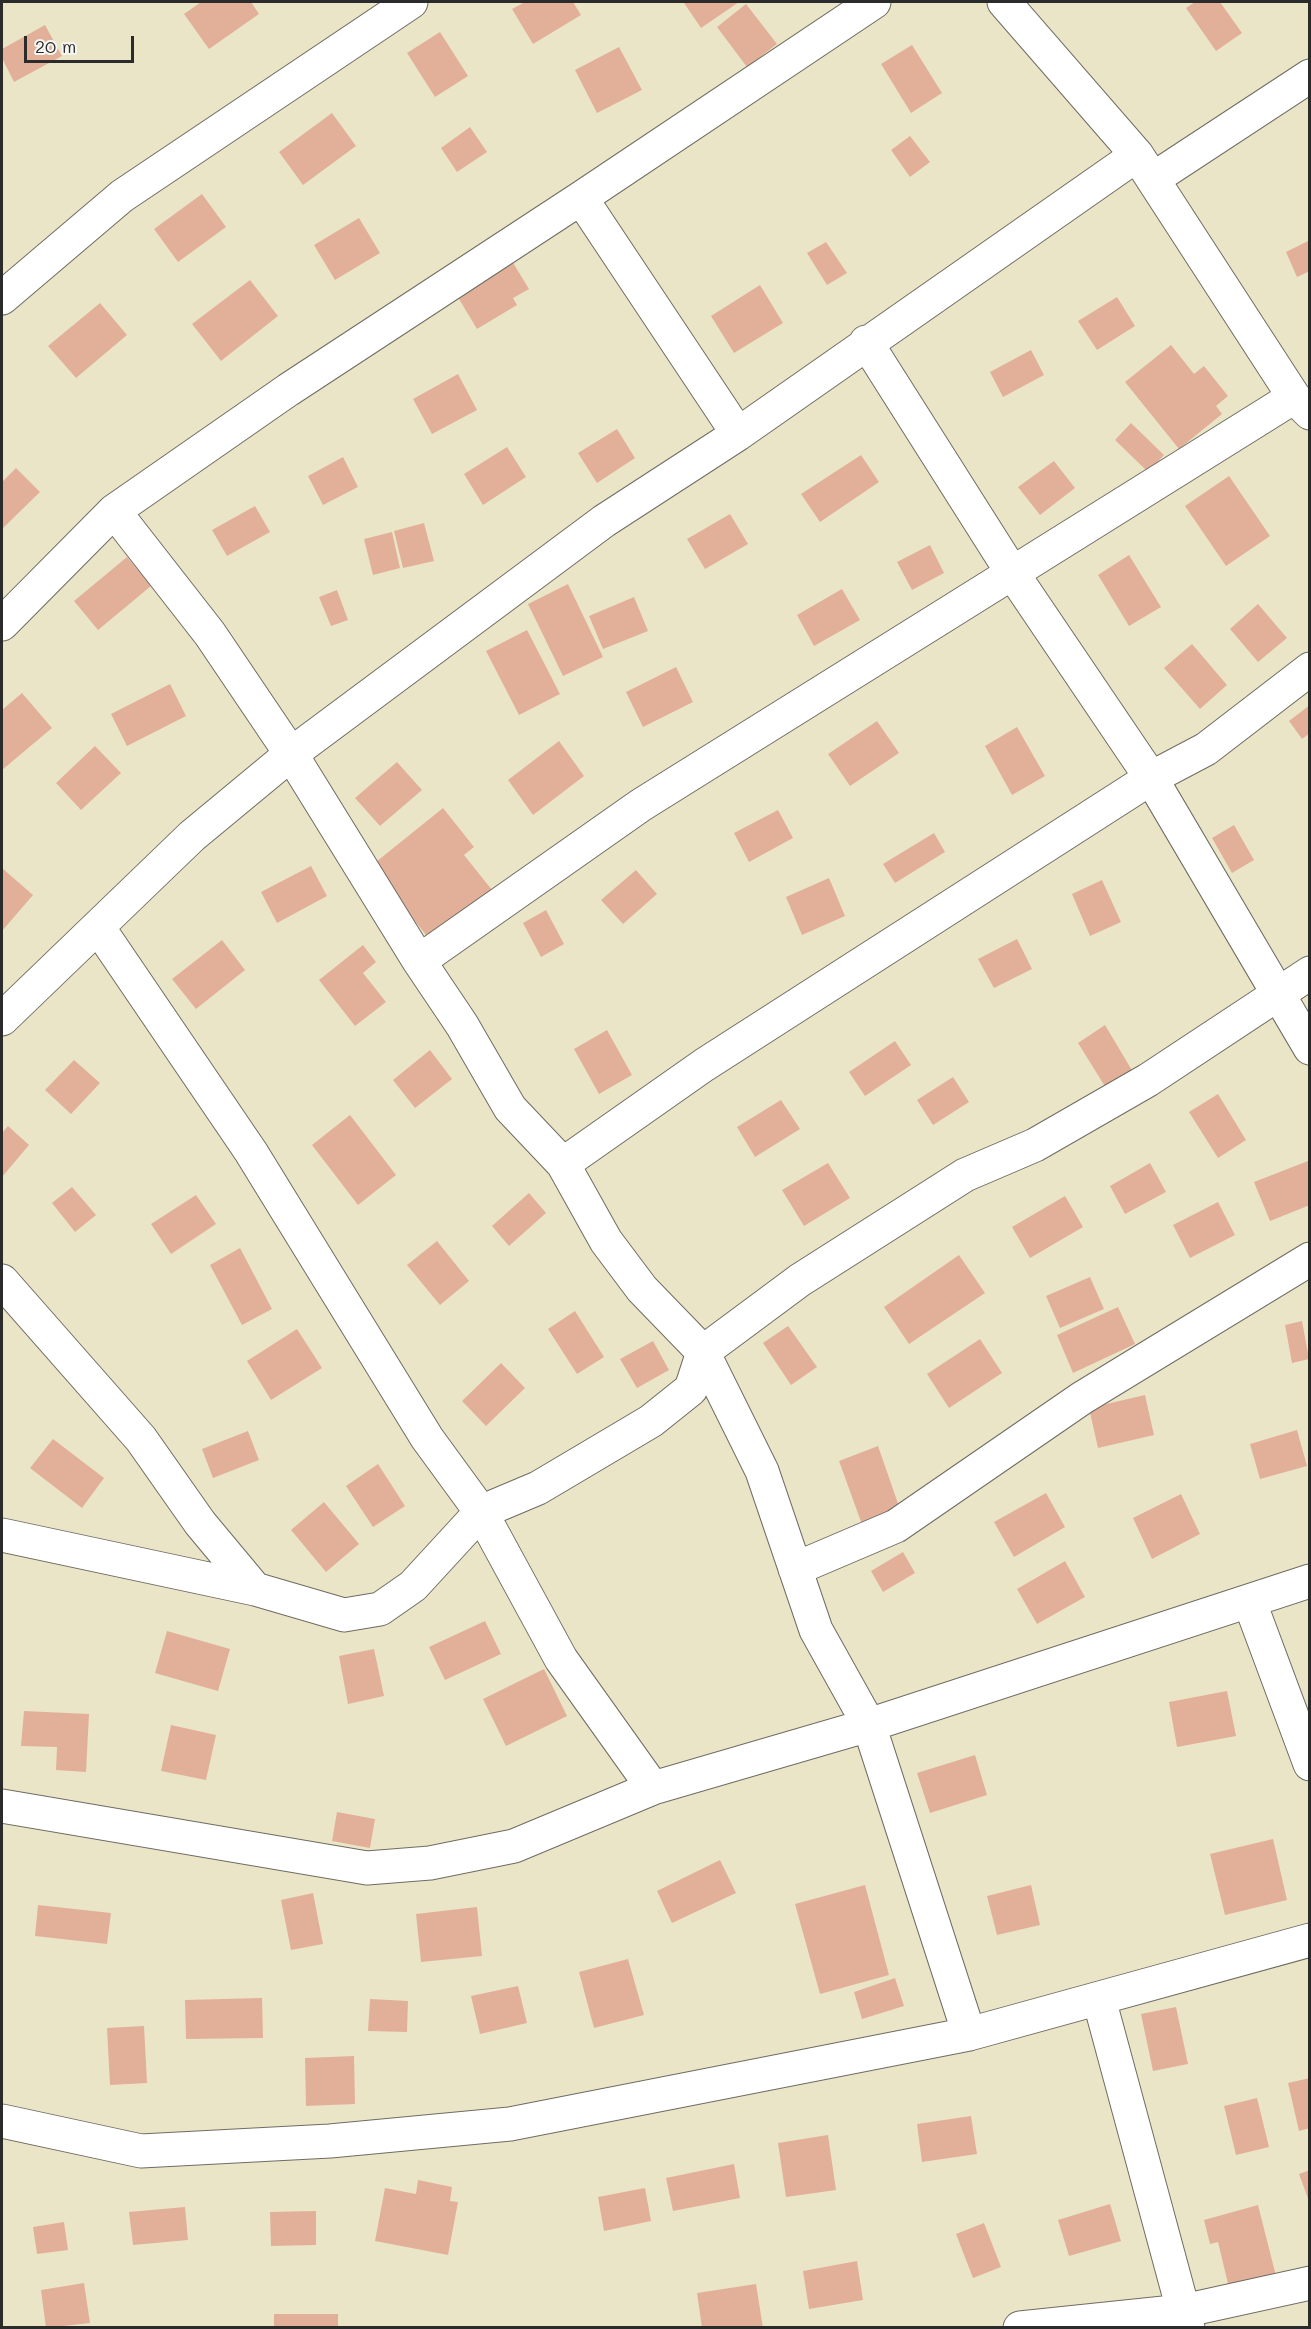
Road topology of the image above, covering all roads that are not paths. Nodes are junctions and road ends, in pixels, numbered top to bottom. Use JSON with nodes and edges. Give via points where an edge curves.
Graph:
{"nodes":[{"id":1,"x":411,"y":2,"type":"edge"},
{"id":2,"x":874,"y":2,"type":"edge"},
{"id":3,"x":1004,"y":2,"type":"edge"},
{"id":4,"x":1310,"y":76,"type":"edge"},
{"id":5,"x":1145,"y":167,"type":"junction"},
{"id":6,"x":581,"y":198,"type":"junction"},
{"id":7,"x":2,"y":297,"type":"edge"},
{"id":8,"x":866,"y":342,"type":"junction"},
{"id":9,"x":1302,"y":405,"type":"edge"},
{"id":10,"x":738,"y":434,"type":"junction"},
{"id":11,"x":114,"y":511,"type":"junction"},
{"id":12,"x":1013,"y":574,"type":"junction"},
{"id":13,"x":6,"y":609,"type":"edge"},
{"id":14,"x":1310,"y":669,"type":"edge"},
{"id":15,"x":291,"y":754,"type":"junction"},
{"id":16,"x":1151,"y":778,"type":"junction"},
{"id":17,"x":98,"y":927,"type":"junction"},
{"id":18,"x":419,"y":961,"type":"junction"},
{"id":19,"x":1310,"y":973,"type":"edge"},
{"id":20,"x":1277,"y":995,"type":"junction"},
{"id":21,"x":2,"y":1019,"type":"edge"},
{"id":22,"x":1310,"y":1048,"type":"edge"},
{"id":23,"x":563,"y":1164,"type":"junction"},
{"id":24,"x":1310,"y":1259,"type":"edge"},
{"id":25,"x":2,"y":1281,"type":"edge"},
{"id":26,"x":704,"y":1352,"type":"junction"},
{"id":27,"x":481,"y":1512,"type":"junction"},
{"id":28,"x":2,"y":1535,"type":"edge"},
{"id":29,"x":795,"y":1569,"type":"junction"},
{"id":30,"x":1310,"y":1581,"type":"edge"},
{"id":31,"x":255,"y":1589,"type":"junction"},
{"id":32,"x":1250,"y":1603,"type":"junction"},
{"id":33,"x":1302,"y":1718,"type":"edge"},
{"id":34,"x":869,"y":1725,"type":"junction"},
{"id":35,"x":1310,"y":1764,"type":"edge"},
{"id":36,"x":653,"y":1788,"type":"junction"},
{"id":37,"x":2,"y":1806,"type":"edge"},
{"id":38,"x":1310,"y":1940,"type":"edge"},
{"id":39,"x":1099,"y":1999,"type":"junction"},
{"id":40,"x":969,"y":2034,"type":"junction"},
{"id":41,"x":2,"y":2121,"type":"edge"},
{"id":42,"x":1310,"y":2283,"type":"edge"},
{"id":43,"x":1185,"y":2319,"type":"edge"},
{"id":44,"x":1020,"y":2328,"type":"edge"}],
"edges":[{"from":1,"to":7,"type":"street","via":[[122,196]]},
{"from":2,"to":6,"type":"street"},
{"from":3,"to":5,"type":"street"},
{"from":4,"to":5,"type":"street"},
{"from":5,"to":8,"type":"street"},
{"from":5,"to":9,"type":"street"},
{"from":6,"to":10,"type":"street"},
{"from":6,"to":11,"type":"street","via":[[288,390]]},
{"from":8,"to":10,"type":"street"},
{"from":8,"to":12,"type":"street"},
{"from":9,"to":12,"type":"street"},
{"from":10,"to":15,"type":"street","via":[[604,521]]},
{"from":11,"to":13,"type":"street"},
{"from":11,"to":15,"type":"street","via":[[210,634]]},
{"from":12,"to":16,"type":"street"},
{"from":12,"to":18,"type":"street","via":[[641,806]]},
{"from":14,"to":16,"type":"street","via":[[1206,748]]},
{"from":15,"to":17,"type":"street","via":[[192,836]]},
{"from":15,"to":18,"type":"street"},
{"from":16,"to":20,"type":"street"},
{"from":16,"to":23,"type":"street","via":[[704,1065]]},
{"from":17,"to":21,"type":"street"},
{"from":17,"to":27,"type":"street","via":[[251,1152],[427,1438]]},
{"from":18,"to":23,"type":"street","via":[[510,1107]]},
{"from":19,"to":20,"type":"street"},
{"from":20,"to":22,"type":"street"},
{"from":20,"to":26,"type":"street","via":[[1148,1080],[1045,1139],[965,1174],[800,1280]]},
{"from":23,"to":26,"type":"street","via":[[613,1251],[642,1289]]},
{"from":24,"to":29,"type":"street","via":[[1082,1398],[896,1526]]},
{"from":25,"to":31,"type":"street","via":[[141,1439],[200,1523]]},
{"from":26,"to":27,"type":"street","via":[[691,1389],[651,1421],[538,1488]]},
{"from":26,"to":29,"type":"street","via":[[762,1471]]},
{"from":27,"to":31,"type":"street","via":[[413,1586],[380,1609],[344,1615]]},
{"from":27,"to":36,"type":"street","via":[[561,1659]]},
{"from":28,"to":31,"type":"street"},
{"from":29,"to":34,"type":"street","via":[[816,1630]]},
{"from":30,"to":32,"type":"street"},
{"from":32,"to":33,"type":"street"},
{"from":32,"to":34,"type":"street"},
{"from":33,"to":35,"type":"street"},
{"from":34,"to":36,"type":"street"},
{"from":34,"to":40,"type":"street"},
{"from":36,"to":37,"type":"street","via":[[514,1846],[430,1863],[367,1868]]},
{"from":38,"to":39,"type":"street"},
{"from":39,"to":40,"type":"street"},
{"from":39,"to":43,"type":"street"},
{"from":40,"to":41,"type":"street","via":[[510,2124],[341,2140],[141,2151]]},
{"from":42,"to":43,"type":"street"},
{"from":43,"to":44,"type":"street"}]}
